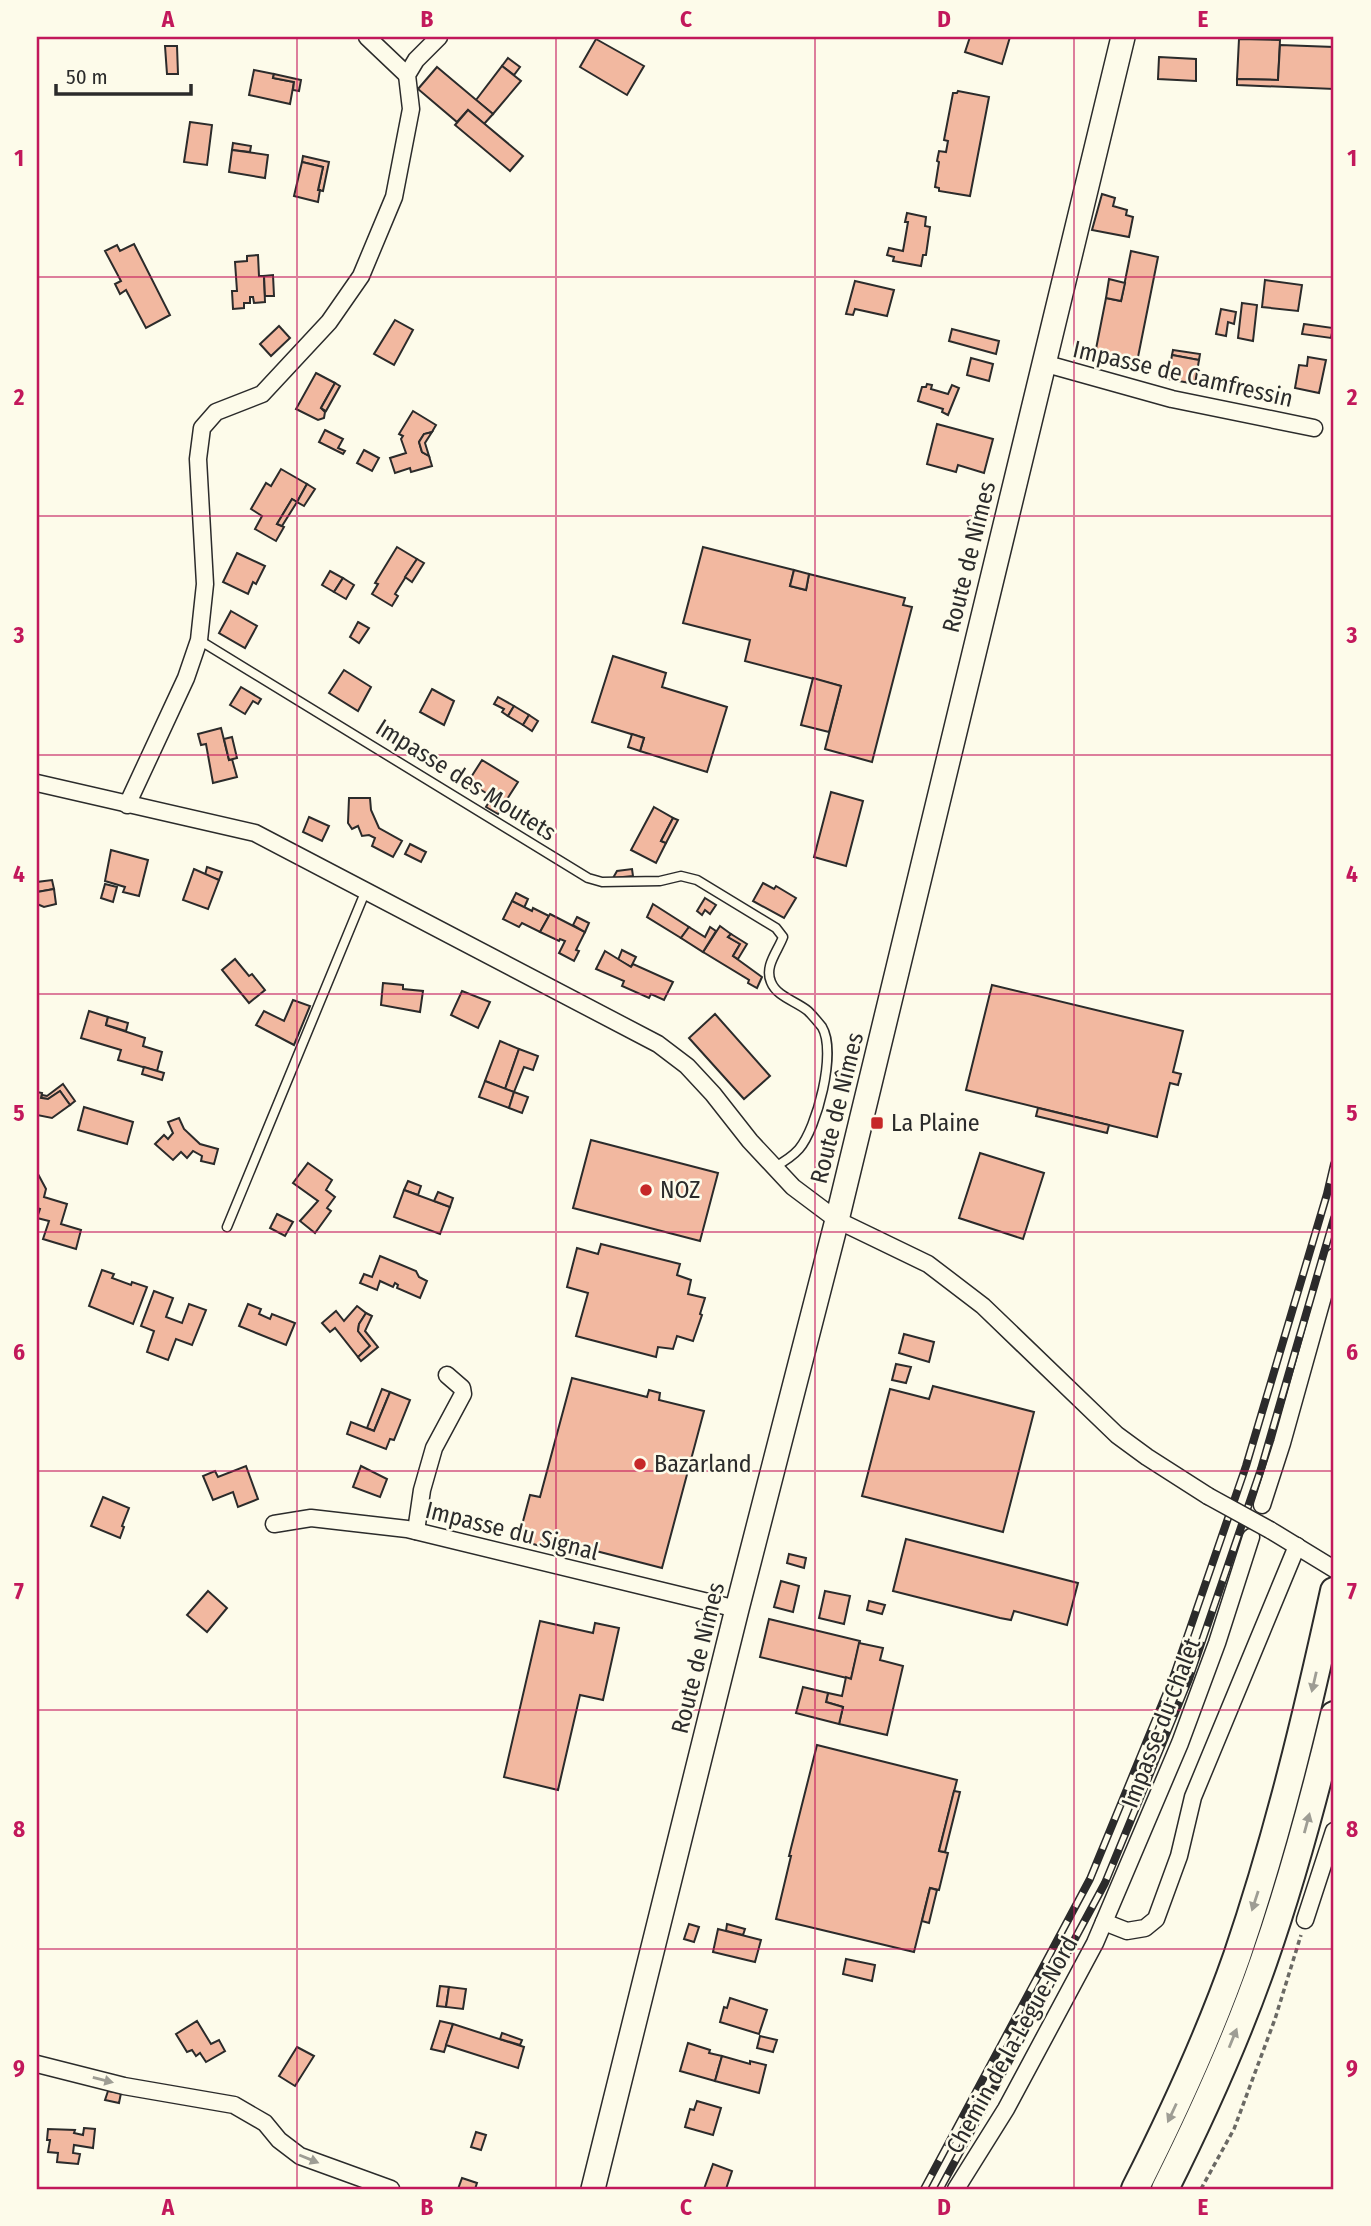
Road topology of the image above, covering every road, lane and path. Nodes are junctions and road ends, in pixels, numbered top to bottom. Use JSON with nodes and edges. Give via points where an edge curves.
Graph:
{"nodes":[{"id":1,"x":367,"y":37,"type":"edge"},
{"id":2,"x":439,"y":37,"type":"edge"},
{"id":3,"x":1123,"y":37,"type":"edge"},
{"id":4,"x":407,"y":75,"type":"junction"},
{"id":5,"x":1043,"y":363,"type":"junction"},
{"id":6,"x":1314,"y":428,"type":"dead end"},
{"id":7,"x":199,"y":640,"type":"junction"},
{"id":8,"x":37,"y":783,"type":"edge"},
{"id":9,"x":127,"y":805,"type":"junction"},
{"id":10,"x":366,"y":890,"type":"junction"},
{"id":11,"x":773,"y":1168,"type":"junction"},
{"id":12,"x":836,"y":1220,"type":"junction"},
{"id":13,"x":227,"y":1227,"type":"dead end"},
{"id":14,"x":1334,"y":1257,"type":"edge"},
{"id":15,"x":447,"y":1375,"type":"dead end"},
{"id":16,"x":1262,"y":1505,"type":"dead end"},
{"id":17,"x":274,"y":1524,"type":"dead end"},
{"id":18,"x":416,"y":1531,"type":"junction"},
{"id":19,"x":1251,"y":1537,"type":"dead end"},
{"id":20,"x":1304,"y":1550,"type":"junction"},
{"id":21,"x":1334,"y":1569,"type":"edge"},
{"id":22,"x":1334,"y":1591,"type":"edge"},
{"id":23,"x":737,"y":1609,"type":"junction"},
{"id":24,"x":1334,"y":1715,"type":"edge"},
{"id":25,"x":1334,"y":1831,"type":"edge"},
{"id":26,"x":1306,"y":1920,"type":"joint"},
{"id":27,"x":1104,"y":1922,"type":"junction"},
{"id":28,"x":37,"y":2064,"type":"edge"},
{"id":29,"x":391,"y":2189,"type":"edge"},
{"id":30,"x":593,"y":2189,"type":"edge"},
{"id":31,"x":956,"y":2189,"type":"edge"},
{"id":32,"x":1135,"y":2189,"type":"edge"},
{"id":33,"x":1165,"y":2189,"type":"edge"},
{"id":34,"x":1201,"y":2189,"type":"edge"}],
"edges":[{"from":1,"to":4,"type":"street"},
{"from":2,"to":4,"type":"street"},
{"from":3,"to":5,"type":"main road","name":"Route de Nîmes"},
{"from":4,"to":7,"type":"street","via":[[411,109],[394,197],[361,276],[329,322],[262,394],[216,412],[202,428],[198,459],[205,584]]},
{"from":5,"to":6,"type":"street","name":"Impasse de Camfressin","via":[[1172,399]]},
{"from":5,"to":12,"type":"main road","name":"Route de Nîmes"},
{"from":7,"to":9,"type":"street"},
{"from":7,"to":11,"type":"lane","name":"Impasse des Moutets","via":[[587,878],[602,882],[681,876],[697,880],[776,928],[783,937],[768,973],[771,984],[807,1010],[823,1029],[828,1051],[826,1079],[810,1130],[799,1149]]},
{"from":8,"to":9,"type":"street"},
{"from":9,"to":10,"type":"street","via":[[255,833]]},
{"from":10,"to":11,"type":"street","via":[[659,1044],[713,1094]]},
{"from":10,"to":13,"type":"lane"},
{"from":11,"to":12,"type":"street"},
{"from":12,"to":20,"type":"street","bridge":true,"via":[[928,1264],[983,1306],[1117,1435],[1208,1496]]},
{"from":12,"to":23,"type":"main road","name":"Route de Nîmes"},
{"from":14,"to":16,"type":"street"},
{"from":15,"to":18,"type":"street","via":[[463,1394],[434,1448]]},
{"from":17,"to":18,"type":"street","name":"Impasse du Signal","via":[[311,1518]]},
{"from":18,"to":23,"type":"street","name":"Impasse du Signal"},
{"from":19,"to":27,"type":"street","name":"Impasse du Chalet","via":[[1180,1743]]},
{"from":20,"to":21,"type":"street"},
{"from":20,"to":27,"type":"street","via":[[1193,1797],[1179,1856],[1156,1919],[1145,1928],[1127,1931]]},
{"from":22,"to":32,"type":"highway","one_way":true,"via":[[1293,1772],[1237,1957]]},
{"from":23,"to":30,"type":"main road","name":"Route de Nîmes"},
{"from":33,"to":24,"type":"highway","one_way":true,"via":[[1263,1962],[1299,1851]]},
{"from":25,"to":26,"type":"street"},
{"from":26,"to":34,"type":"path","via":[[1234,2129]]},
{"from":27,"to":31,"type":"street","name":"Chemin de la Lègue Nord","via":[[1006,2109]]},
{"from":28,"to":29,"type":"street","one_way":true,"via":[[124,2086],[234,2105],[265,2123],[300,2157]]}]}
